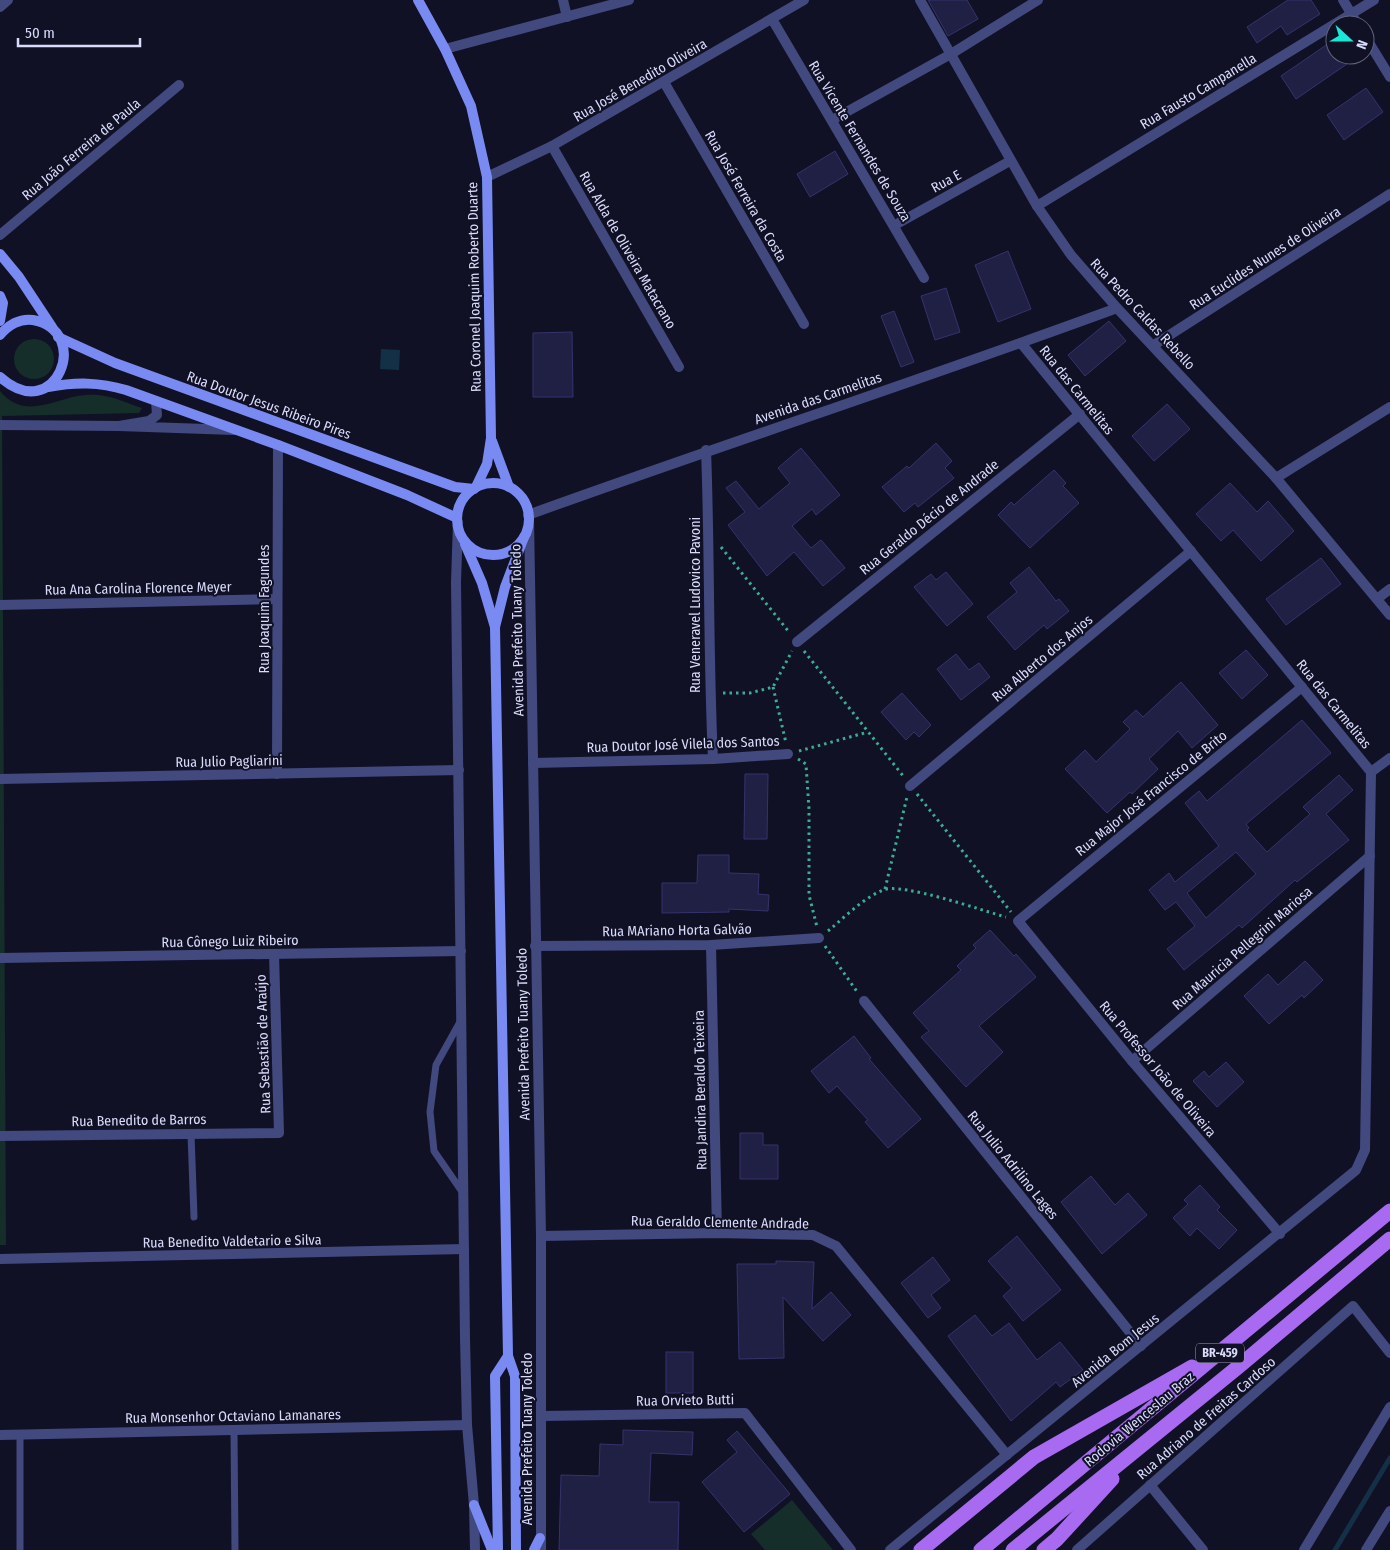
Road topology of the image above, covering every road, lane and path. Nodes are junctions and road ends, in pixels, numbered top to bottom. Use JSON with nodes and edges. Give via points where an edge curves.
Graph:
{"nodes":[{"id":1,"x":8,"y":0,"type":"edge"},
{"id":2,"x":418,"y":0,"type":"edge"},
{"id":3,"x":562,"y":0,"type":"edge"},
{"id":4,"x":629,"y":0,"type":"edge"},
{"id":5,"x":804,"y":0,"type":"edge"},
{"id":6,"x":920,"y":0,"type":"edge"},
{"id":7,"x":1038,"y":0,"type":"edge"},
{"id":8,"x":1343,"y":0,"type":"edge"},
{"id":9,"x":1374,"y":0,"type":"edge"},
{"id":10,"x":0,"y":7,"type":"edge"},
{"id":11,"x":1351,"y":14,"type":"junction"},
{"id":12,"x":567,"y":16,"type":"junction"},
{"id":13,"x":772,"y":19,"type":"junction"},
{"id":14,"x":445,"y":49,"type":"junction"},
{"id":15,"x":1375,"y":52,"type":"edge"},
{"id":16,"x":951,"y":54,"type":"junction"},
{"id":17,"x":1390,"y":76,"type":"edge"},
{"id":18,"x":664,"y":82,"type":"junction"},
{"id":19,"x":180,"y":85,"type":"dead end"},
{"id":20,"x":832,"y":120,"type":"junction"},
{"id":21,"x":552,"y":146,"type":"junction"},
{"id":22,"x":1010,"y":161,"type":"junction"},
{"id":23,"x":487,"y":177,"type":"junction"},
{"id":24,"x":1390,"y":194,"type":"edge"},
{"id":25,"x":1037,"y":206,"type":"junction"},
{"id":26,"x":895,"y":225,"type":"junction"},
{"id":27,"x":0,"y":235,"type":"edge"},
{"id":28,"x":0,"y":254,"type":"edge"},
{"id":29,"x":924,"y":278,"type":"dead end"},
{"id":30,"x":0,"y":296,"type":"edge"},
{"id":31,"x":1117,"y":308,"type":"junction"},
{"id":32,"x":0,"y":321,"type":"edge"},
{"id":33,"x":804,"y":324,"type":"dead end"},
{"id":34,"x":56,"y":333,"type":"junction"},
{"id":35,"x":0,"y":334,"type":"edge"},
{"id":36,"x":1021,"y":343,"type":"junction"},
{"id":37,"x":1154,"y":345,"type":"junction"},
{"id":38,"x":679,"y":367,"type":"dead end"},
{"id":39,"x":0,"y":377,"type":"edge"},
{"id":40,"x":48,"y":387,"type":"junction"},
{"id":41,"x":156,"y":401,"type":"junction"},
{"id":42,"x":1390,"y":407,"type":"edge"},
{"id":43,"x":1080,"y":414,"type":"junction"},
{"id":44,"x":0,"y":425,"type":"edge"},
{"id":45,"x":119,"y":426,"type":"junction"},
{"id":46,"x":237,"y":430,"type":"junction"},
{"id":47,"x":491,"y":438,"type":"junction"},
{"id":48,"x":278,"y":445,"type":"junction"},
{"id":49,"x":706,"y":450,"type":"junction"},
{"id":50,"x":1276,"y":478,"type":"junction"},
{"id":51,"x":509,"y":487,"type":"junction"},
{"id":52,"x":475,"y":488,"type":"junction"},
{"id":53,"x":528,"y":517,"type":"junction"},
{"id":54,"x":457,"y":520,"type":"junction"},
{"id":55,"x":709,"y":531,"type":"junction"},
{"id":56,"x":462,"y":536,"type":"junction"},
{"id":57,"x":524,"y":537,"type":"junction"},
{"id":58,"x":1191,"y":551,"type":"junction"},
{"id":59,"x":1390,"y":589,"type":"edge"},
{"id":60,"x":277,"y":599,"type":"junction"},
{"id":61,"x":1377,"y":599,"type":"junction"},
{"id":62,"x":0,"y":605,"type":"edge"},
{"id":63,"x":1390,"y":615,"type":"edge"},
{"id":64,"x":495,"y":627,"type":"junction"},
{"id":65,"x":797,"y":642,"type":"junction"},
{"id":66,"x":773,"y":687,"type":"junction"},
{"id":67,"x":1302,"y":687,"type":"junction"},
{"id":68,"x":709,"y":692,"type":"junction"},
{"id":69,"x":868,"y":732,"type":"dead end"},
{"id":70,"x":788,"y":754,"type":"junction"},
{"id":71,"x":1390,"y":758,"type":"edge"},
{"id":72,"x":713,"y":759,"type":"junction"},
{"id":73,"x":533,"y":763,"type":"junction"},
{"id":74,"x":459,"y":770,"type":"junction"},
{"id":75,"x":1371,"y":772,"type":"junction"},
{"id":76,"x":277,"y":774,"type":"junction"},
{"id":77,"x":0,"y":780,"type":"edge"},
{"id":78,"x":910,"y":786,"type":"joint"},
{"id":79,"x":1370,"y":856,"type":"junction"},
{"id":80,"x":885,"y":889,"type":"junction"},
{"id":81,"x":1018,"y":920,"type":"junction"},
{"id":82,"x":819,"y":938,"type":"junction"},
{"id":83,"x":711,"y":945,"type":"junction"},
{"id":84,"x":535,"y":946,"type":"junction"},
{"id":85,"x":461,"y":950,"type":"junction"},
{"id":86,"x":274,"y":954,"type":"junction"},
{"id":87,"x":0,"y":958,"type":"edge"},
{"id":88,"x":864,"y":1001,"type":"joint"},
{"id":89,"x":461,"y":1019,"type":"junction"},
{"id":90,"x":1132,"y":1061,"type":"junction"},
{"id":91,"x":279,"y":1133,"type":"joint"},
{"id":92,"x":192,"y":1134,"type":"junction"},
{"id":93,"x":0,"y":1136,"type":"edge"},
{"id":94,"x":464,"y":1194,"type":"junction"},
{"id":95,"x":1390,"y":1212,"type":"edge"},
{"id":96,"x":194,"y":1217,"type":"dead end"},
{"id":97,"x":718,"y":1234,"type":"junction"},
{"id":98,"x":1280,"y":1234,"type":"junction"},
{"id":99,"x":541,"y":1236,"type":"junction"},
{"id":100,"x":1390,"y":1239,"type":"edge"},
{"id":101,"x":464,"y":1249,"type":"junction"},
{"id":102,"x":0,"y":1260,"type":"edge"},
{"id":103,"x":1141,"y":1346,"type":"junction"},
{"id":104,"x":1224,"y":1349,"type":"junction"},
{"id":105,"x":1390,"y":1353,"type":"edge"},
{"id":106,"x":508,"y":1356,"type":"junction"},
{"id":107,"x":1238,"y":1367,"type":"junction"},
{"id":108,"x":1390,"y":1407,"type":"edge"},
{"id":109,"x":542,"y":1416,"type":"junction"},
{"id":110,"x":467,"y":1425,"type":"junction"},
{"id":111,"x":234,"y":1430,"type":"junction"},
{"id":112,"x":0,"y":1435,"type":"edge"},
{"id":113,"x":20,"y":1435,"type":"junction"},
{"id":114,"x":1007,"y":1455,"type":"junction"},
{"id":115,"x":1150,"y":1485,"type":"junction"},
{"id":116,"x":474,"y":1505,"type":"junction"},
{"id":117,"x":1390,"y":1511,"type":"edge"},
{"id":118,"x":540,"y":1538,"type":"junction"},
{"id":119,"x":20,"y":1550,"type":"edge"},
{"id":120,"x":235,"y":1550,"type":"edge"},
{"id":121,"x":475,"y":1550,"type":"edge"},
{"id":122,"x":492,"y":1550,"type":"edge"},
{"id":123,"x":498,"y":1550,"type":"edge"},
{"id":124,"x":516,"y":1550,"type":"edge"},
{"id":125,"x":534,"y":1550,"type":"edge"},
{"id":126,"x":542,"y":1550,"type":"edge"},
{"id":127,"x":851,"y":1550,"type":"edge"},
{"id":128,"x":890,"y":1550,"type":"edge"},
{"id":129,"x":922,"y":1550,"type":"edge"},
{"id":130,"x":981,"y":1550,"type":"edge"},
{"id":131,"x":1013,"y":1550,"type":"edge"},
{"id":132,"x":1044,"y":1550,"type":"edge"},
{"id":133,"x":1077,"y":1550,"type":"edge"},
{"id":134,"x":1203,"y":1550,"type":"edge"},
{"id":135,"x":1304,"y":1550,"type":"edge"},
{"id":136,"x":1366,"y":1550,"type":"edge"}],
"edges":[{"from":1,"to":10,"type":"street"},
{"from":2,"to":14,"type":"main road","name":"Rua Coronel Joaquim Roberto Duarte"},
{"from":3,"to":12,"type":"street"},
{"from":4,"to":12,"type":"street"},
{"from":5,"to":13,"type":"street","name":"Rua José Benedito Oliveira"},
{"from":6,"to":16,"type":"street","name":"Rua Pedro Caldas Rebello"},
{"from":7,"to":16,"type":"street"},
{"from":8,"to":11,"type":"street"},
{"from":9,"to":11,"type":"street","name":"Rua Fausto Campanella"},
{"from":11,"to":25,"type":"street","name":"Rua Fausto Campanella"},
{"from":12,"to":14,"type":"street"},
{"from":13,"to":18,"type":"street","name":"Rua José Benedito Oliveira"},
{"from":13,"to":20,"type":"street","name":"Rua Vicente Fernandes de Souza"},
{"from":14,"to":23,"type":"main road","name":"Rua Coronel Joaquim Roberto Duarte","via":[[471,106]]},
{"from":15,"to":17,"type":"street"},
{"from":16,"to":20,"type":"street"},
{"from":16,"to":22,"type":"street","name":"Rua Pedro Caldas Rebello"},
{"from":18,"to":21,"type":"street","name":"Rua José Benedito Oliveira"},
{"from":18,"to":33,"type":"street","name":"Rua José Ferreira da Costa"},
{"from":19,"to":27,"type":"street","name":"Rua João Ferreira de Paula"},
{"from":20,"to":26,"type":"street","name":"Rua Vicente Fernandes de Souza"},
{"from":21,"to":23,"type":"street","name":"Rua José Benedito Oliveira"},
{"from":21,"to":38,"type":"street","name":"Rua Alda de Oliveira Matacrano"},
{"from":22,"to":25,"type":"street","name":"Rua Pedro Caldas Rebello"},
{"from":22,"to":26,"type":"street","name":"Rua E"},
{"from":23,"to":47,"type":"main road","name":"Rua Coronel Joaquim Roberto Duarte"},
{"from":24,"to":37,"type":"street","name":"Rua Euclides Nunes de Oliveira"},
{"from":25,"to":31,"type":"street","name":"Rua Pedro Caldas Rebello","via":[[1071,255]]},
{"from":26,"to":29,"type":"street","name":"Rua Vicente Fernandes de Souza"},
{"from":28,"to":34,"type":"main road"},
{"from":30,"to":32,"type":"main road","via":[[3,303]]},
{"from":31,"to":36,"type":"street","name":"Avenida das Carmelitas"},
{"from":31,"to":37,"type":"street","name":"Rua Pedro Caldas Rebello"},
{"from":34,"to":35,"type":"main road","name":"Rua Doutor Jesus Ribeiro Pires","via":[[43,322],[31,320],[17,322]]},
{"from":34,"to":40,"type":"main road","via":[[65,353],[59,376]]},
{"from":34,"to":52,"type":"main road","name":"Rua Doutor Jesus Ribeiro Pires","via":[[142,373],[455,487]]},
{"from":36,"to":43,"type":"street","name":"Rua das Carmelitas"},
{"from":36,"to":49,"type":"street","name":"Avenida das Carmelitas"},
{"from":37,"to":50,"type":"street","name":"Rua Pedro Caldas Rebello"},
{"from":39,"to":40,"type":"main road","via":[[12,388],[24,392]]},
{"from":40,"to":41,"type":"main road","via":[[73,382],[101,383]]},
{"from":41,"to":45,"type":"street","via":[[157,414],[149,421]]},
{"from":41,"to":46,"type":"main road"},
{"from":42,"to":50,"type":"street"},
{"from":43,"to":58,"type":"street","name":"Rua das Carmelitas"},
{"from":43,"to":65,"type":"street","name":"Rua Geraldo Décio de Andrade"},
{"from":44,"to":45,"type":"street"},
{"from":45,"to":46,"type":"street"},
{"from":46,"to":48,"type":"main road"},
{"from":47,"to":51,"type":"main road","name":"Rua Coronel Joaquim Roberto Duarte"},
{"from":47,"to":52,"type":"main road","name":"Rua Coronel Joaquim Roberto Duarte","via":[[486,464]]},
{"from":48,"to":54,"type":"main road","via":[[407,495]]},
{"from":48,"to":60,"type":"street","name":"Rua Joaquim Fagundes"},
{"from":49,"to":53,"type":"street","name":"Avenida das Carmelitas"},
{"from":49,"to":55,"type":"street","name":"Rua Veneravel Ludovico Pavoni"},
{"from":50,"to":61,"type":"street","name":"Rua Pedro Caldas Rebello"},
{"from":51,"to":52,"type":"main road","via":[[493,484]]},
{"from":51,"to":53,"type":"main road","via":[[522,499]]},
{"from":52,"to":54,"type":"main road","via":[[462,501]]},
{"from":53,"to":57,"type":"main road"},
{"from":53,"to":73,"type":"street","name":"Avenida Prefeito Tuany Toledo"},
{"from":54,"to":56,"type":"main road"},
{"from":54,"to":74,"type":"street"},
{"from":55,"to":65,"type":"path"},
{"from":55,"to":68,"type":"street","name":"Rua Veneravel Ludovico Pavoni"},
{"from":56,"to":57,"type":"main road","via":[[474,550],[493,555],[511,550]]},
{"from":56,"to":64,"type":"main road","name":"Avenida Prefeito Tuany Toledo","via":[[482,583]]},
{"from":57,"to":64,"type":"main road","name":"Avenida Prefeito Tuany Toledo","via":[[505,587]]},
{"from":58,"to":67,"type":"street","name":"Rua das Carmelitas"},
{"from":58,"to":78,"type":"street","name":"Rua Alberto dos Anjos"},
{"from":59,"to":61,"type":"street"},
{"from":60,"to":62,"type":"street","name":"Rua Ana Carolina Florence Meyer"},
{"from":60,"to":76,"type":"street","name":"Rua Joaquim Fagundes"},
{"from":61,"to":63,"type":"street","name":"Rua Pedro Caldas Rebello"},
{"from":64,"to":106,"type":"main road","name":"Avenida Prefeito Tuany Toledo"},
{"from":65,"to":66,"type":"path"},
{"from":66,"to":68,"type":"path","via":[[750,693]]},
{"from":66,"to":70,"type":"path"},
{"from":67,"to":75,"type":"street","name":"Rua das Carmelitas"},
{"from":67,"to":81,"type":"street","name":"Rua Major José Francisco de Brito"},
{"from":68,"to":72,"type":"street","name":"Rua Veneravel Ludovico Pavoni"},
{"from":69,"to":70,"type":"path"},
{"from":70,"to":72,"type":"street","name":"Rua Doutor José Vilela dos Santos"},
{"from":70,"to":82,"type":"path","name":"Rua Doutor José Vilela dos Santos","via":[[806,764],[809,895]]},
{"from":71,"to":75,"type":"street"},
{"from":72,"to":73,"type":"street","name":"Rua Doutor José Vilela dos Santos"},
{"from":73,"to":84,"type":"street","name":"Avenida Prefeito Tuany Toledo"},
{"from":74,"to":76,"type":"street","name":"Rua Julio Pagliarini"},
{"from":74,"to":85,"type":"street"},
{"from":75,"to":79,"type":"street"},
{"from":76,"to":77,"type":"street","name":"Rua Julio Pagliarini"},
{"from":78,"to":80,"type":"path"},
{"from":79,"to":90,"type":"street","name":"Rua Mauricia Pellegrini Mariosa"},
{"from":79,"to":98,"type":"street","name":"Avenida Bom Jesus","via":[[1366,1150],[1356,1170]]},
{"from":80,"to":81,"type":"path","via":[[913,891]]},
{"from":80,"to":82,"type":"path","via":[[862,902]]},
{"from":81,"to":90,"type":"street","name":"Rua Professor João de Oliveira"},
{"from":82,"to":83,"type":"street","name":"Rua MAriano Horta Galvão"},
{"from":82,"to":88,"type":"path"},
{"from":83,"to":84,"type":"street","name":"Rua MAriano Horta Galvão"},
{"from":83,"to":97,"type":"street","name":"Rua Jandira Beraldo Teixeira"},
{"from":84,"to":99,"type":"street","name":"Avenida Prefeito Tuany Toledo"},
{"from":85,"to":86,"type":"street","name":"Rua Cônego Luiz Ribeiro"},
{"from":85,"to":89,"type":"street"},
{"from":86,"to":87,"type":"street","name":"Rua Cônego Luiz Ribeiro"},
{"from":86,"to":91,"type":"street","name":"Rua Sebastião de Araújo"},
{"from":88,"to":103,"type":"street","name":"Rua Julio Adrilino Lages"},
{"from":89,"to":94,"type":"street"},
{"from":89,"to":94,"type":"lane","via":[[436,1065],[430,1112],[434,1151]]},
{"from":90,"to":98,"type":"street","name":"Rua Professor João de Oliveira"},
{"from":91,"to":92,"type":"street","name":"Rua Benedito de Barros"},
{"from":92,"to":93,"type":"street","name":"Rua Benedito de Barros"},
{"from":92,"to":96,"type":"lane"},
{"from":94,"to":101,"type":"street"},
{"from":95,"to":104,"type":"main road","name":"Rodovia Wenceslau Braz","number":"BR-459"},
{"from":97,"to":99,"type":"street","name":"Rua Geraldo Clemente Andrade"},
{"from":97,"to":114,"type":"street","name":"Rua Geraldo Clemente Andrade","via":[[813,1236],[836,1246]]},
{"from":98,"to":103,"type":"street","name":"Avenida Bom Jesus"},
{"from":99,"to":109,"type":"street","name":"Avenida Prefeito Tuany Toledo"},
{"from":100,"to":107,"type":"main road","name":"Rodovia Wenceslau Braz","number":"BR-459"},
{"from":101,"to":102,"type":"street","name":"Rua Benedito Valdetario e Silva"},
{"from":101,"to":110,"type":"street"},
{"from":103,"to":114,"type":"street","name":"Avenida Bom Jesus"},
{"from":104,"to":129,"type":"main road","via":[[1034,1457]]},
{"from":104,"to":130,"type":"main road","name":"Rodovia Wenceslau Braz","number":"BR-459"},
{"from":105,"to":115,"type":"street","name":"Rua Adriano de Freitas Cardoso","via":[[1353,1306]]},
{"from":106,"to":123,"type":"main road","name":"Avenida Prefeito Tuany Toledo","via":[[496,1376]]},
{"from":106,"to":124,"type":"main road","name":"Avenida Prefeito Tuany Toledo","via":[[515,1376]]},
{"from":107,"to":131,"type":"main road","name":"Rodovia Wenceslau Braz","number":"BR-459"},
{"from":107,"to":132,"type":"main road","via":[[1123,1466]]},
{"from":108,"to":135,"type":"street"},
{"from":109,"to":118,"type":"street","name":"Avenida Prefeito Tuany Toledo"},
{"from":109,"to":127,"type":"street","name":"Rua Orvieto Butti","via":[[745,1413]]},
{"from":110,"to":111,"type":"street","name":"Rua Monsenhor Octaviano Lamanares"},
{"from":110,"to":116,"type":"street"},
{"from":111,"to":113,"type":"street","name":"Rua Monsenhor Octaviano Lamanares"},
{"from":111,"to":120,"type":"lane"},
{"from":112,"to":113,"type":"street","name":"Rua Monsenhor Octaviano Lamanares"},
{"from":113,"to":119,"type":"lane"},
{"from":114,"to":128,"type":"street","name":"Avenida Bom Jesus"},
{"from":115,"to":133,"type":"street","name":"Rua Adriano de Freitas Cardoso"},
{"from":115,"to":134,"type":"street"},
{"from":116,"to":121,"type":"street"},
{"from":116,"to":122,"type":"main road"},
{"from":117,"to":136,"type":"street"},
{"from":118,"to":125,"type":"main road"},
{"from":118,"to":126,"type":"street","name":"Avenida Prefeito Tuany Toledo"}]}
